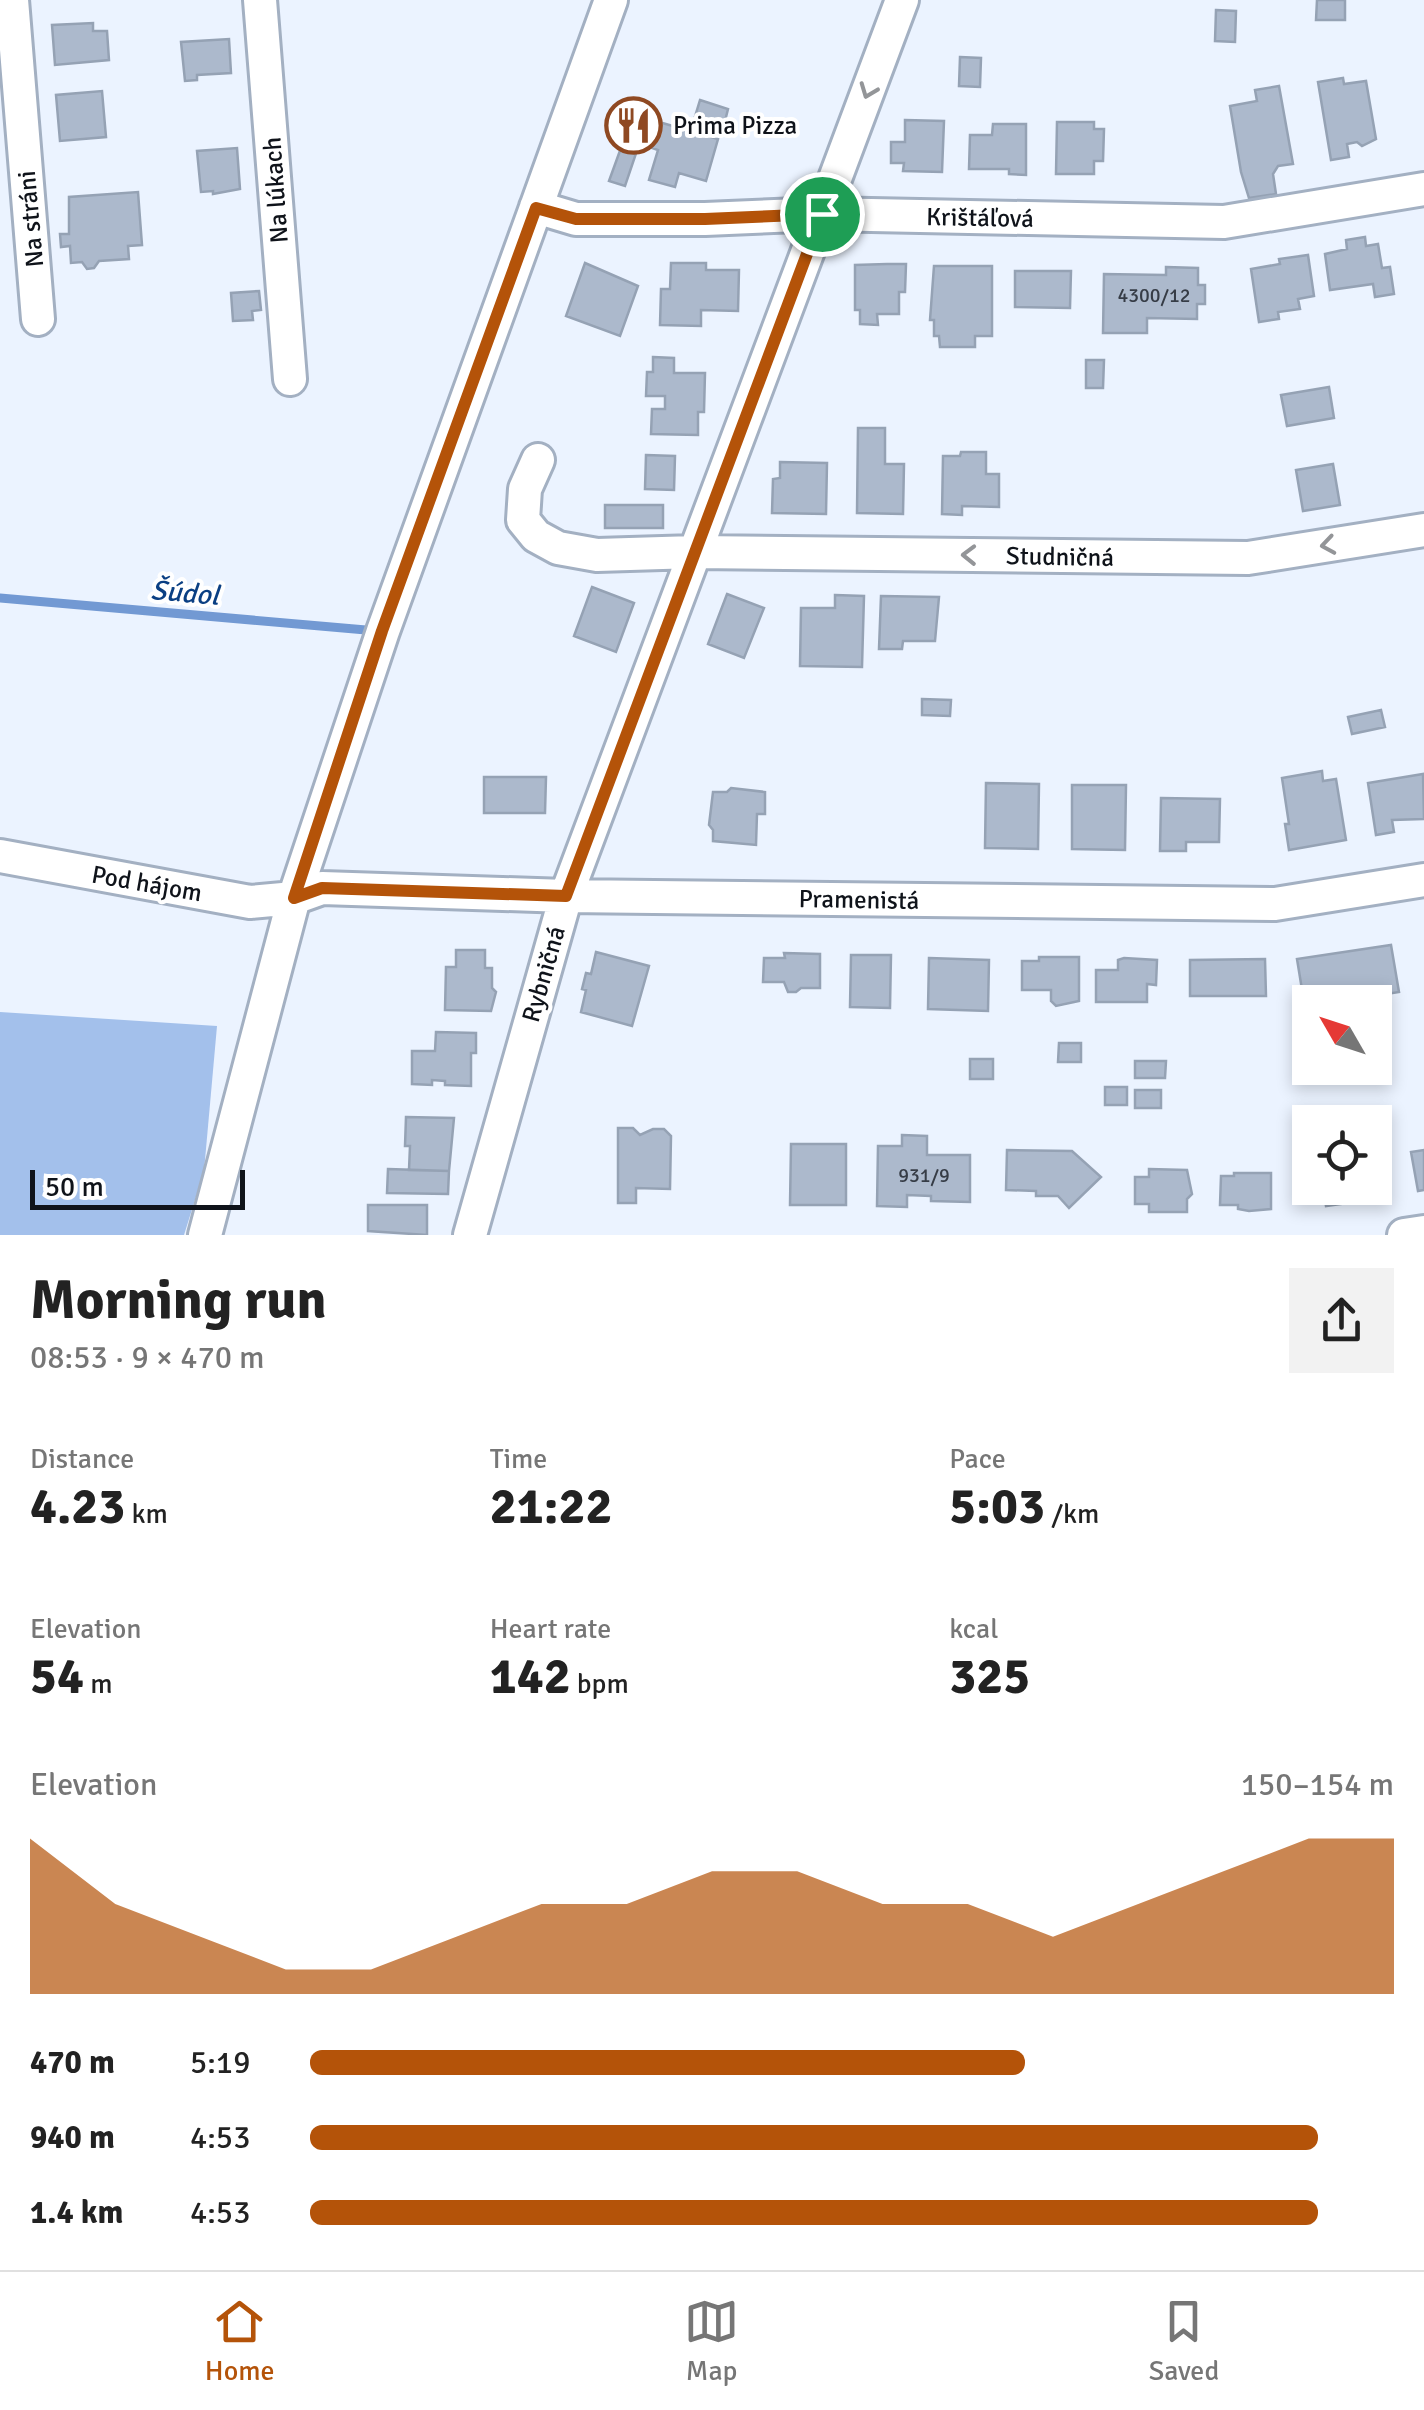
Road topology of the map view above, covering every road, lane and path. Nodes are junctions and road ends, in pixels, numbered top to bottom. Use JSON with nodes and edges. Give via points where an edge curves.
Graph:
{"nodes":[{"id":1,"x":12,"y":0,"type":"edge"},
{"id":2,"x":260,"y":0,"type":"edge"},
{"id":3,"x":611,"y":0,"type":"edge"},
{"id":4,"x":902,"y":0,"type":"edge"},
{"id":5,"x":1424,"y":189,"type":"edge"},
{"id":6,"x":536,"y":208,"type":"junction"},
{"id":7,"x":822,"y":214,"type":"junction"},
{"id":8,"x":38,"y":319,"type":"dead end"},
{"id":9,"x":290,"y":379,"type":"dead end"},
{"id":10,"x":538,"y":460,"type":"dead end"},
{"id":11,"x":1424,"y":530,"type":"edge"},
{"id":12,"x":694,"y":552,"type":"junction"},
{"id":13,"x":0,"y":856,"type":"edge"},
{"id":14,"x":1424,"y":880,"type":"edge"},
{"id":15,"x":566,"y":896,"type":"junction"},
{"id":16,"x":294,"y":898,"type":"junction"},
{"id":17,"x":1424,"y":1232,"type":"edge"},
{"id":18,"x":205,"y":1235,"type":"edge"},
{"id":19,"x":470,"y":1235,"type":"edge"},
{"id":20,"x":1404,"y":1235,"type":"edge"}],
"edges":[{"from":1,"to":8,"type":"street","name":"Na stráni"},
{"from":2,"to":9,"type":"street","name":"Na lúkach"},
{"from":3,"to":6,"type":"street"},
{"from":4,"to":7,"type":"street","name":"Rybničná","one_way":true},
{"from":5,"to":7,"type":"street","name":"Krištáľová","via":[[1224,222]]},
{"from":6,"to":7,"type":"street","name":"Krištáľová","via":[[576,219]]},
{"from":6,"to":16,"type":"street","via":[[382,631]]},
{"from":7,"to":12,"type":"street","name":"Rybničná"},
{"from":10,"to":12,"type":"street","name":"Studničná","via":[[525,489],[523,520],[536,536],[597,556]]},
{"from":11,"to":12,"type":"street","name":"Studničná","one_way":true,"via":[[1248,558]]},
{"from":12,"to":15,"type":"street","name":"Rybničná"},
{"from":13,"to":16,"type":"street","name":"Pod hájom","via":[[250,902]]},
{"from":14,"to":15,"type":"street","name":"Pramenistá","via":[[1275,904]]},
{"from":15,"to":16,"type":"street","name":"Pramenistá","via":[[322,888]]},
{"from":15,"to":19,"type":"street","name":"Rybničná"},
{"from":16,"to":18,"type":"street"},
{"from":17,"to":20,"type":"street"}]}
